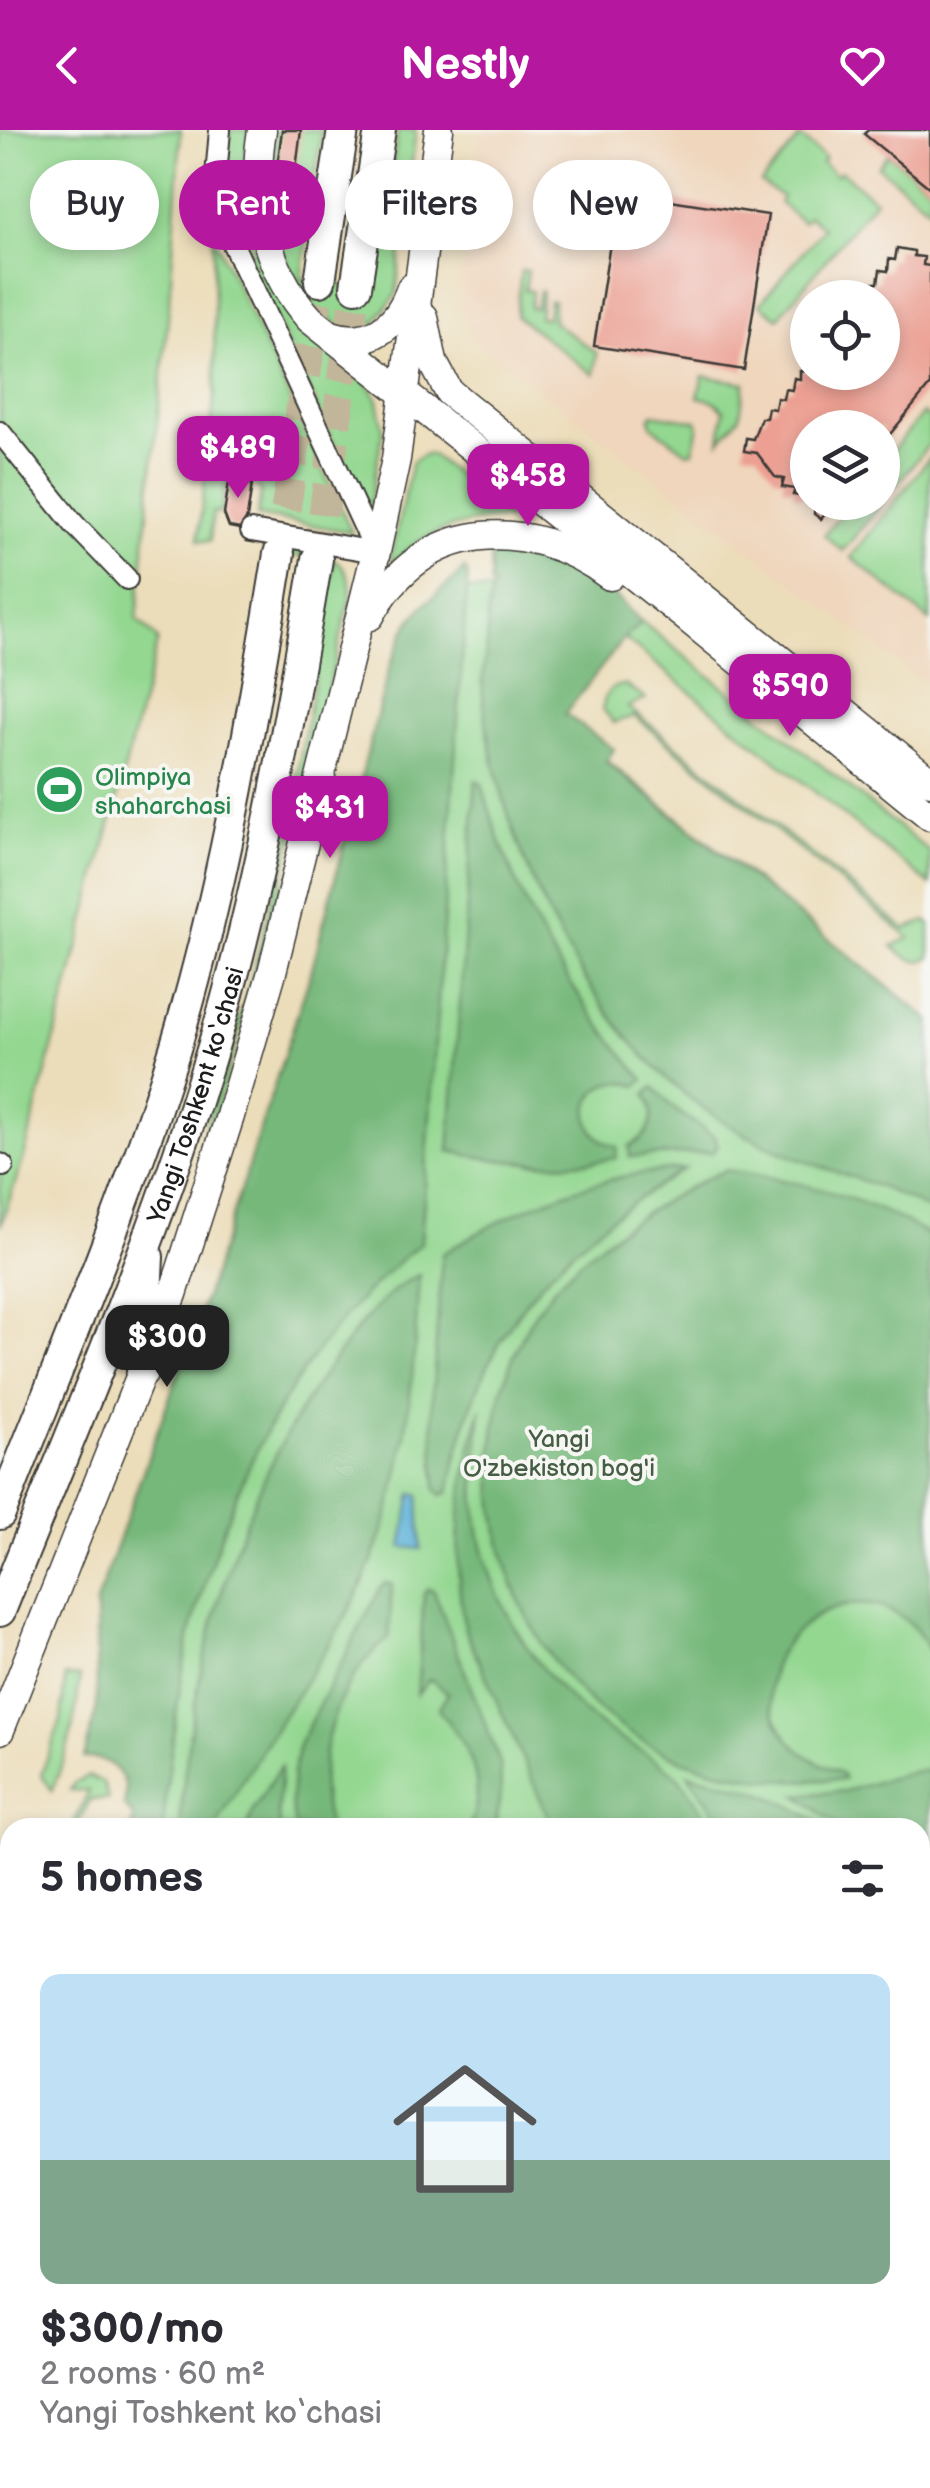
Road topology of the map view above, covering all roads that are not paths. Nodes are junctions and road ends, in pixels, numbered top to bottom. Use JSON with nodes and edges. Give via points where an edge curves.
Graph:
{"nodes":[{"id":1,"x":220,"y":130,"type":"edge"},
{"id":2,"x":262,"y":130,"type":"edge"},
{"id":3,"x":343,"y":130,"type":"edge"},
{"id":4,"x":380,"y":130,"type":"edge"},
{"id":5,"x":439,"y":130,"type":"edge"},
{"id":6,"x":421,"y":258,"type":"junction"},
{"id":7,"x":320,"y":282,"type":"tunnel mouth"},
{"id":8,"x":356,"y":287,"type":"tunnel mouth"},
{"id":9,"x":326,"y":334,"type":"junction"},
{"id":10,"x":405,"y":396,"type":"junction"},
{"id":11,"x":0,"y":432,"type":"edge"},
{"id":12,"x":250,"y":531,"type":"dead end"},
{"id":13,"x":376,"y":552,"type":"junction"},
{"id":14,"x":279,"y":554,"type":"tunnel mouth"},
{"id":15,"x":316,"y":559,"type":"tunnel mouth"},
{"id":16,"x":127,"y":579,"type":"dead end"},
{"id":17,"x":766,"y":682,"type":"junction"},
{"id":18,"x":344,"y":683,"type":"junction"},
{"id":19,"x":930,"y":781,"type":"edge"},
{"id":20,"x":930,"y":816,"type":"edge"},
{"id":21,"x":149,"y":1234,"type":"junction"},
{"id":22,"x":142,"y":1373,"type":"junction"},
{"id":23,"x":0,"y":1514,"type":"edge"},
{"id":24,"x":0,"y":1610,"type":"edge"},
{"id":25,"x":0,"y":1730,"type":"edge"}],
"edges":[{"from":1,"to":13,"type":"lane","via":[[216,176],[224,226]]},
{"from":2,"to":9,"type":"main road","via":[[258,181],[266,236],[285,286]]},
{"from":3,"to":7,"type":"highway"},
{"from":4,"to":8,"type":"highway"},
{"from":5,"to":6,"type":"main road"},
{"from":6,"to":9,"type":"main road","via":[[406,303],[388,326],[359,340]]},
{"from":6,"to":10,"type":"main road"},
{"from":6,"to":19,"type":"main road","via":[[428,345],[449,392]]},
{"from":9,"to":10,"type":"main road"},
{"from":10,"to":13,"type":"main road"},
{"from":10,"to":17,"type":"main road"},
{"from":11,"to":16,"type":"lane"},
{"from":12,"to":13,"type":"lane"},
{"from":13,"to":18,"type":"main road"},
{"from":14,"to":23,"type":"highway","name":"Yangi Toshkent ko‘chasi","via":[[235,806],[185,1012],[114,1227]]},
{"from":15,"to":21,"type":"highway","name":"Yangi Toshkent ko‘chasi","via":[[249,914],[201,1086]]},
{"from":17,"to":18,"type":"main road","via":[[574,554],[493,536],[439,546],[400,573],[370,617]]},
{"from":17,"to":20,"type":"main road"},
{"from":18,"to":22,"type":"main road","via":[[236,1098]]},
{"from":21,"to":22,"type":"highway"},
{"from":21,"to":24,"type":"highway","name":"Yangi Toshkent ko‘chasi"},
{"from":22,"to":25,"type":"main road"}]}
